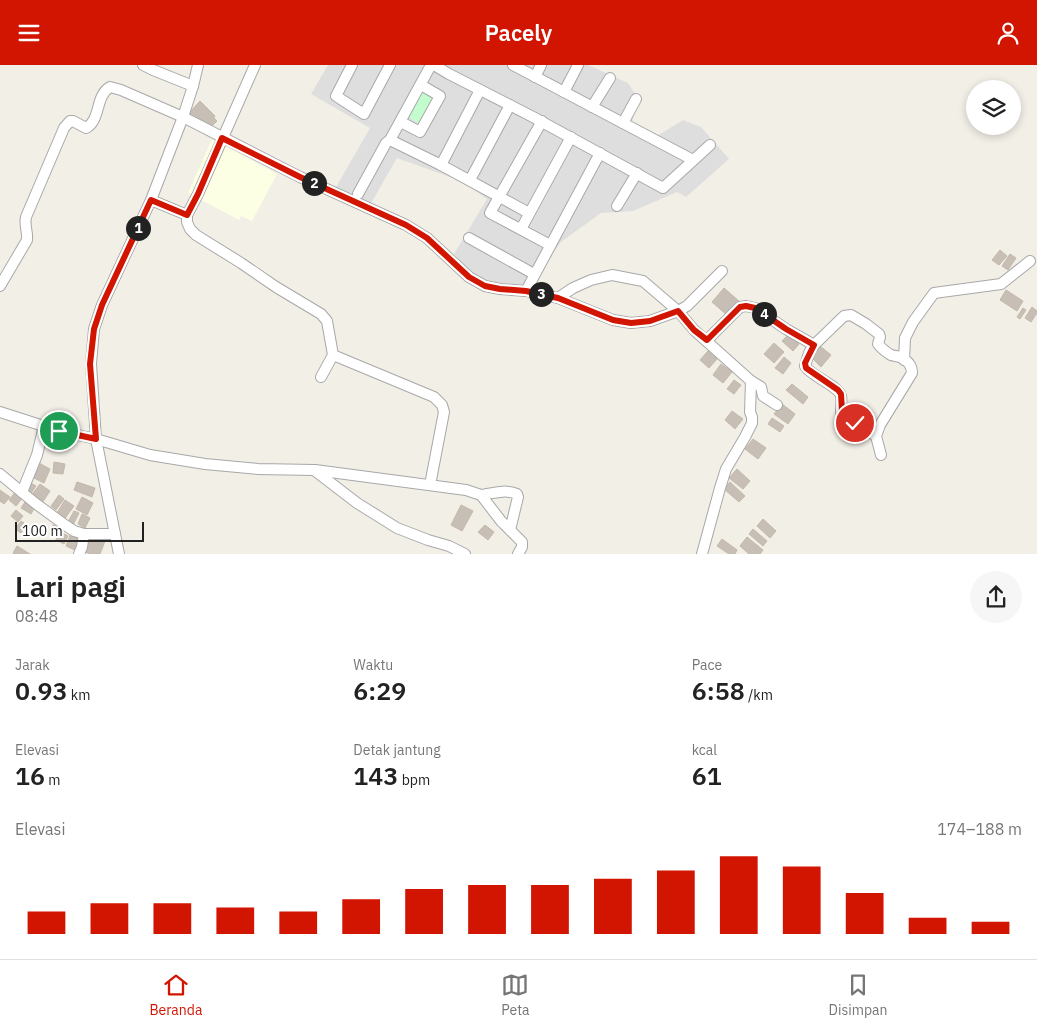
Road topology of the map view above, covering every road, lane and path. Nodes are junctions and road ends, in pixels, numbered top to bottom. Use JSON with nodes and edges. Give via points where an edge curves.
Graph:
{"nodes":[{"id":1,"x":144,"y":65,"type":"edge"},
{"id":2,"x":198,"y":65,"type":"edge"},
{"id":3,"x":255,"y":65,"type":"edge"},
{"id":4,"x":352,"y":65,"type":"edge"},
{"id":5,"x":390,"y":65,"type":"edge"},
{"id":6,"x":433,"y":65,"type":"edge"},
{"id":7,"x":513,"y":65,"type":"edge"},
{"id":8,"x":541,"y":65,"type":"edge"},
{"id":9,"x":578,"y":65,"type":"edge"},
{"id":10,"x":535,"y":77,"type":"junction"},
{"id":11,"x":610,"y":78,"type":"dead end"},
{"id":12,"x":421,"y":85,"type":"junction"},
{"id":13,"x":193,"y":86,"type":"junction"},
{"id":14,"x":480,"y":89,"type":"junction"},
{"id":15,"x":564,"y":92,"type":"junction"},
{"id":16,"x":636,"y":99,"type":"dead end"},
{"id":17,"x":510,"y":105,"type":"junction"},
{"id":18,"x":592,"y":107,"type":"junction"},
{"id":19,"x":183,"y":117,"type":"junction"},
{"id":20,"x":542,"y":121,"type":"junction"},
{"id":21,"x":401,"y":122,"type":"junction"},
{"id":22,"x":623,"y":123,"type":"junction"},
{"id":23,"x":571,"y":137,"type":"junction"},
{"id":24,"x":222,"y":138,"type":"junction"},
{"id":25,"x":390,"y":140,"type":"junction"},
{"id":26,"x":710,"y":145,"type":"dead end"},
{"id":27,"x":600,"y":153,"type":"junction"},
{"id":28,"x":693,"y":160,"type":"junction"},
{"id":29,"x":441,"y":165,"type":"junction"},
{"id":30,"x":637,"y":173,"type":"junction"},
{"id":31,"x":470,"y":180,"type":"junction"},
{"id":32,"x":358,"y":194,"type":"dead end"},
{"id":33,"x":500,"y":197,"type":"junction"},
{"id":34,"x":151,"y":200,"type":"junction"},
{"id":35,"x":617,"y":206,"type":"dead end"},
{"id":36,"x":529,"y":213,"type":"junction"},
{"id":37,"x":187,"y":215,"type":"junction"},
{"id":38,"x":521,"y":229,"type":"junction"},
{"id":39,"x":469,"y":238,"type":"dead end"},
{"id":40,"x":550,"y":245,"type":"junction"},
{"id":41,"x":1030,"y":261,"type":"dead end"},
{"id":42,"x":722,"y":271,"type":"dead end"},
{"id":43,"x":534,"y":274,"type":"junction"},
{"id":44,"x":0,"y":285,"type":"edge"},
{"id":45,"x":526,"y":291,"type":"junction"},
{"id":46,"x":558,"y":298,"type":"junction"},
{"id":47,"x":678,"y":311,"type":"junction"},
{"id":48,"x":707,"y":340,"type":"junction"},
{"id":49,"x":814,"y":345,"type":"junction"},
{"id":50,"x":333,"y":355,"type":"junction"},
{"id":51,"x":904,"y":359,"type":"junction"},
{"id":52,"x":321,"y":377,"type":"dead end"},
{"id":53,"x":751,"y":381,"type":"junction"},
{"id":54,"x":777,"y":405,"type":"dead end"},
{"id":55,"x":0,"y":412,"type":"edge"},
{"id":56,"x":44,"y":426,"type":"junction"},
{"id":57,"x":876,"y":436,"type":"junction"},
{"id":58,"x":96,"y":439,"type":"junction"},
{"id":59,"x":880,"y":455,"type":"dead end"},
{"id":60,"x":314,"y":470,"type":"junction"},
{"id":61,"x":0,"y":474,"type":"edge"},
{"id":62,"x":430,"y":485,"type":"junction"},
{"id":63,"x":22,"y":492,"type":"junction"},
{"id":64,"x":481,"y":495,"type":"junction"},
{"id":65,"x":510,"y":530,"type":"junction"},
{"id":66,"x":84,"y":534,"type":"junction"},
{"id":67,"x":115,"y":534,"type":"junction"},
{"id":68,"x":79,"y":554,"type":"edge"},
{"id":69,"x":119,"y":554,"type":"edge"},
{"id":70,"x":465,"y":554,"type":"edge"},
{"id":71,"x":518,"y":554,"type":"edge"},
{"id":72,"x":702,"y":554,"type":"edge"}],
"edges":[{"from":1,"to":13,"type":"street"},
{"from":2,"to":13,"type":"street"},
{"from":3,"to":24,"type":"street"},
{"from":4,"to":5,"type":"street","via":[[336,96],[364,114]]},
{"from":6,"to":12,"type":"street"},
{"from":6,"to":14,"type":"street"},
{"from":7,"to":10,"type":"street"},
{"from":8,"to":10,"type":"street"},
{"from":9,"to":15,"type":"street"},
{"from":10,"to":15,"type":"street"},
{"from":11,"to":18,"type":"street"},
{"from":12,"to":21,"type":"street"},
{"from":12,"to":21,"type":"street","via":[[440,96],[420,132]]},
{"from":13,"to":19,"type":"street"},
{"from":14,"to":17,"type":"street"},
{"from":14,"to":29,"type":"street"},
{"from":15,"to":18,"type":"street"},
{"from":16,"to":22,"type":"street"},
{"from":17,"to":20,"type":"street"},
{"from":17,"to":31,"type":"street"},
{"from":18,"to":22,"type":"street"},
{"from":19,"to":24,"type":"street"},
{"from":19,"to":34,"type":"street"},
{"from":19,"to":44,"type":"street","via":[[110,87],[102,94],[89,126],[86,128],[70,121],[64,128],[26,217],[27,240]]},
{"from":20,"to":23,"type":"street"},
{"from":20,"to":33,"type":"street"},
{"from":21,"to":25,"type":"street"},
{"from":22,"to":28,"type":"street"},
{"from":23,"to":27,"type":"street"},
{"from":23,"to":36,"type":"street"},
{"from":24,"to":37,"type":"street"},
{"from":24,"to":45,"type":"street","via":[[406,225],[427,238],[469,277],[485,286]]},
{"from":25,"to":29,"type":"street"},
{"from":25,"to":32,"type":"street"},
{"from":26,"to":28,"type":"street"},
{"from":27,"to":30,"type":"street"},
{"from":27,"to":40,"type":"street"},
{"from":28,"to":30,"type":"street","via":[[663,188]]},
{"from":29,"to":31,"type":"street"},
{"from":30,"to":35,"type":"street"},
{"from":31,"to":33,"type":"street"},
{"from":33,"to":36,"type":"street"},
{"from":33,"to":38,"type":"street","via":[[490,213]]},
{"from":34,"to":37,"type":"street"},
{"from":34,"to":58,"type":"street","via":[[94,329],[90,364]]},
{"from":36,"to":38,"type":"street"},
{"from":37,"to":50,"type":"street","via":[[190,229],[196,235],[320,314],[327,321]]},
{"from":38,"to":40,"type":"street"},
{"from":39,"to":43,"type":"street"},
{"from":40,"to":43,"type":"street"},
{"from":41,"to":51,"type":"street","via":[[1001,284],[934,293],[905,339]]},
{"from":42,"to":47,"type":"street"},
{"from":43,"to":45,"type":"street"},
{"from":45,"to":46,"type":"street"},
{"from":46,"to":47,"type":"street","via":[[613,320],[631,323],[650,321]]},
{"from":46,"to":47,"type":"street","via":[[591,280],[612,275],[643,281]]},
{"from":47,"to":48,"type":"street"},
{"from":48,"to":49,"type":"street","via":[[740,307],[746,306],[755,308]]},
{"from":48,"to":53,"type":"street"},
{"from":49,"to":51,"type":"street","via":[[839,320],[851,315],[879,334],[880,347]]},
{"from":49,"to":57,"type":"street","via":[[805,363],[806,368],[838,390],[842,411]]},
{"from":50,"to":52,"type":"street"},
{"from":50,"to":62,"type":"street","via":[[434,397],[442,405],[444,412]]},
{"from":51,"to":57,"type":"street","via":[[911,365],[912,373]]},
{"from":53,"to":54,"type":"street","via":[[762,388],[763,396]]},
{"from":53,"to":72,"type":"street","via":[[752,423],[726,469]]},
{"from":55,"to":56,"type":"street"},
{"from":56,"to":58,"type":"street"},
{"from":56,"to":63,"type":"street","via":[[37,455]]},
{"from":57,"to":59,"type":"street"},
{"from":58,"to":60,"type":"street","via":[[150,455],[205,464]]},
{"from":58,"to":67,"type":"street"},
{"from":60,"to":62,"type":"street"},
{"from":60,"to":70,"type":"street","via":[[397,528]]},
{"from":61,"to":63,"type":"street"},
{"from":62,"to":64,"type":"street"},
{"from":63,"to":66,"type":"street","via":[[65,525]]},
{"from":64,"to":65,"type":"street"},
{"from":64,"to":65,"type":"street","via":[[498,492],[517,494]]},
{"from":65,"to":71,"type":"street","via":[[522,542]]},
{"from":66,"to":67,"type":"street"},
{"from":66,"to":68,"type":"street"},
{"from":67,"to":69,"type":"street"}]}
